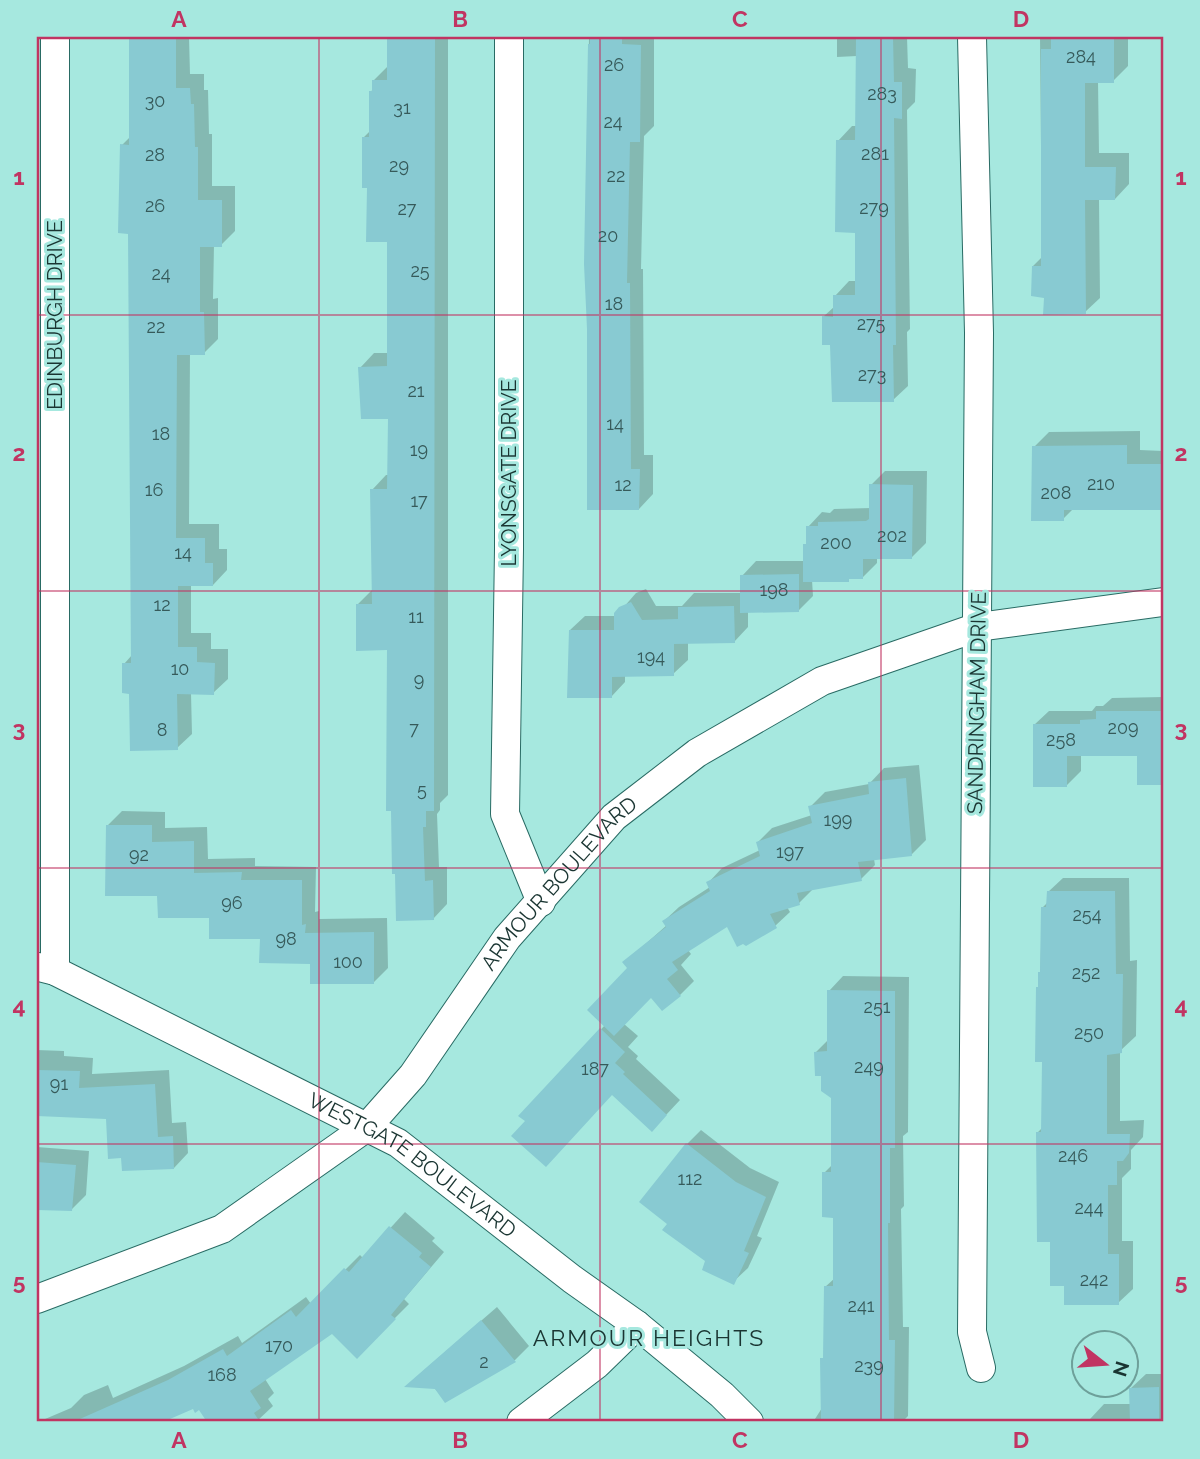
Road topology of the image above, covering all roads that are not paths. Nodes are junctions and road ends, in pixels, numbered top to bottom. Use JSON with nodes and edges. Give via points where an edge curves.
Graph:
{"nodes":[{"id":1,"x":55,"y":37,"type":"edge"},
{"id":2,"x":509,"y":37,"type":"edge"},
{"id":3,"x":972,"y":37,"type":"edge"},
{"id":4,"x":1163,"y":602,"type":"edge"},
{"id":5,"x":978,"y":627,"type":"junction"},
{"id":6,"x":541,"y":902,"type":"junction"},
{"id":7,"x":46,"y":968,"type":"edge"},
{"id":8,"x":367,"y":1127,"type":"junction"},
{"id":9,"x":37,"y":1299,"type":"edge"},
{"id":10,"x":637,"y":1325,"type":"junction"},
{"id":11,"x":981,"y":1368,"type":"dead end"},
{"id":12,"x":521,"y":1422,"type":"edge"},
{"id":13,"x":749,"y":1422,"type":"edge"}],
"edges":[{"from":1,"to":7,"type":"street","name":"EDINBURGH DRIVE"},
{"from":2,"to":6,"type":"street","name":"LYONSGATE DRIVE","via":[[505,814]]},
{"from":3,"to":5,"type":"street","name":"SANDRINGHAM DRIVE","via":[[979,333]]},
{"from":4,"to":5,"type":"street","name":"ARMOUR BOULEVARD"},
{"from":5,"to":6,"type":"street","name":"ARMOUR BOULEVARD","via":[[822,681],[697,753],[614,817]]},
{"from":5,"to":11,"type":"street","name":"SANDRINGHAM DRIVE","via":[[972,1332]]},
{"from":6,"to":8,"type":"street","name":"ARMOUR BOULEVARD","via":[[507,939],[413,1075]]},
{"from":7,"to":8,"type":"street","name":"WESTGATE BOULEVARD"},
{"from":8,"to":9,"type":"street","name":"ARMOUR BOULEVARD","via":[[222,1229]]},
{"from":8,"to":10,"type":"street","name":"WESTGATE BOULEVARD","via":[[398,1143]]},
{"from":10,"to":12,"type":"street","via":[[597,1364]]},
{"from":10,"to":13,"type":"street","name":"WESTGATE BOULEVARD"}]}
